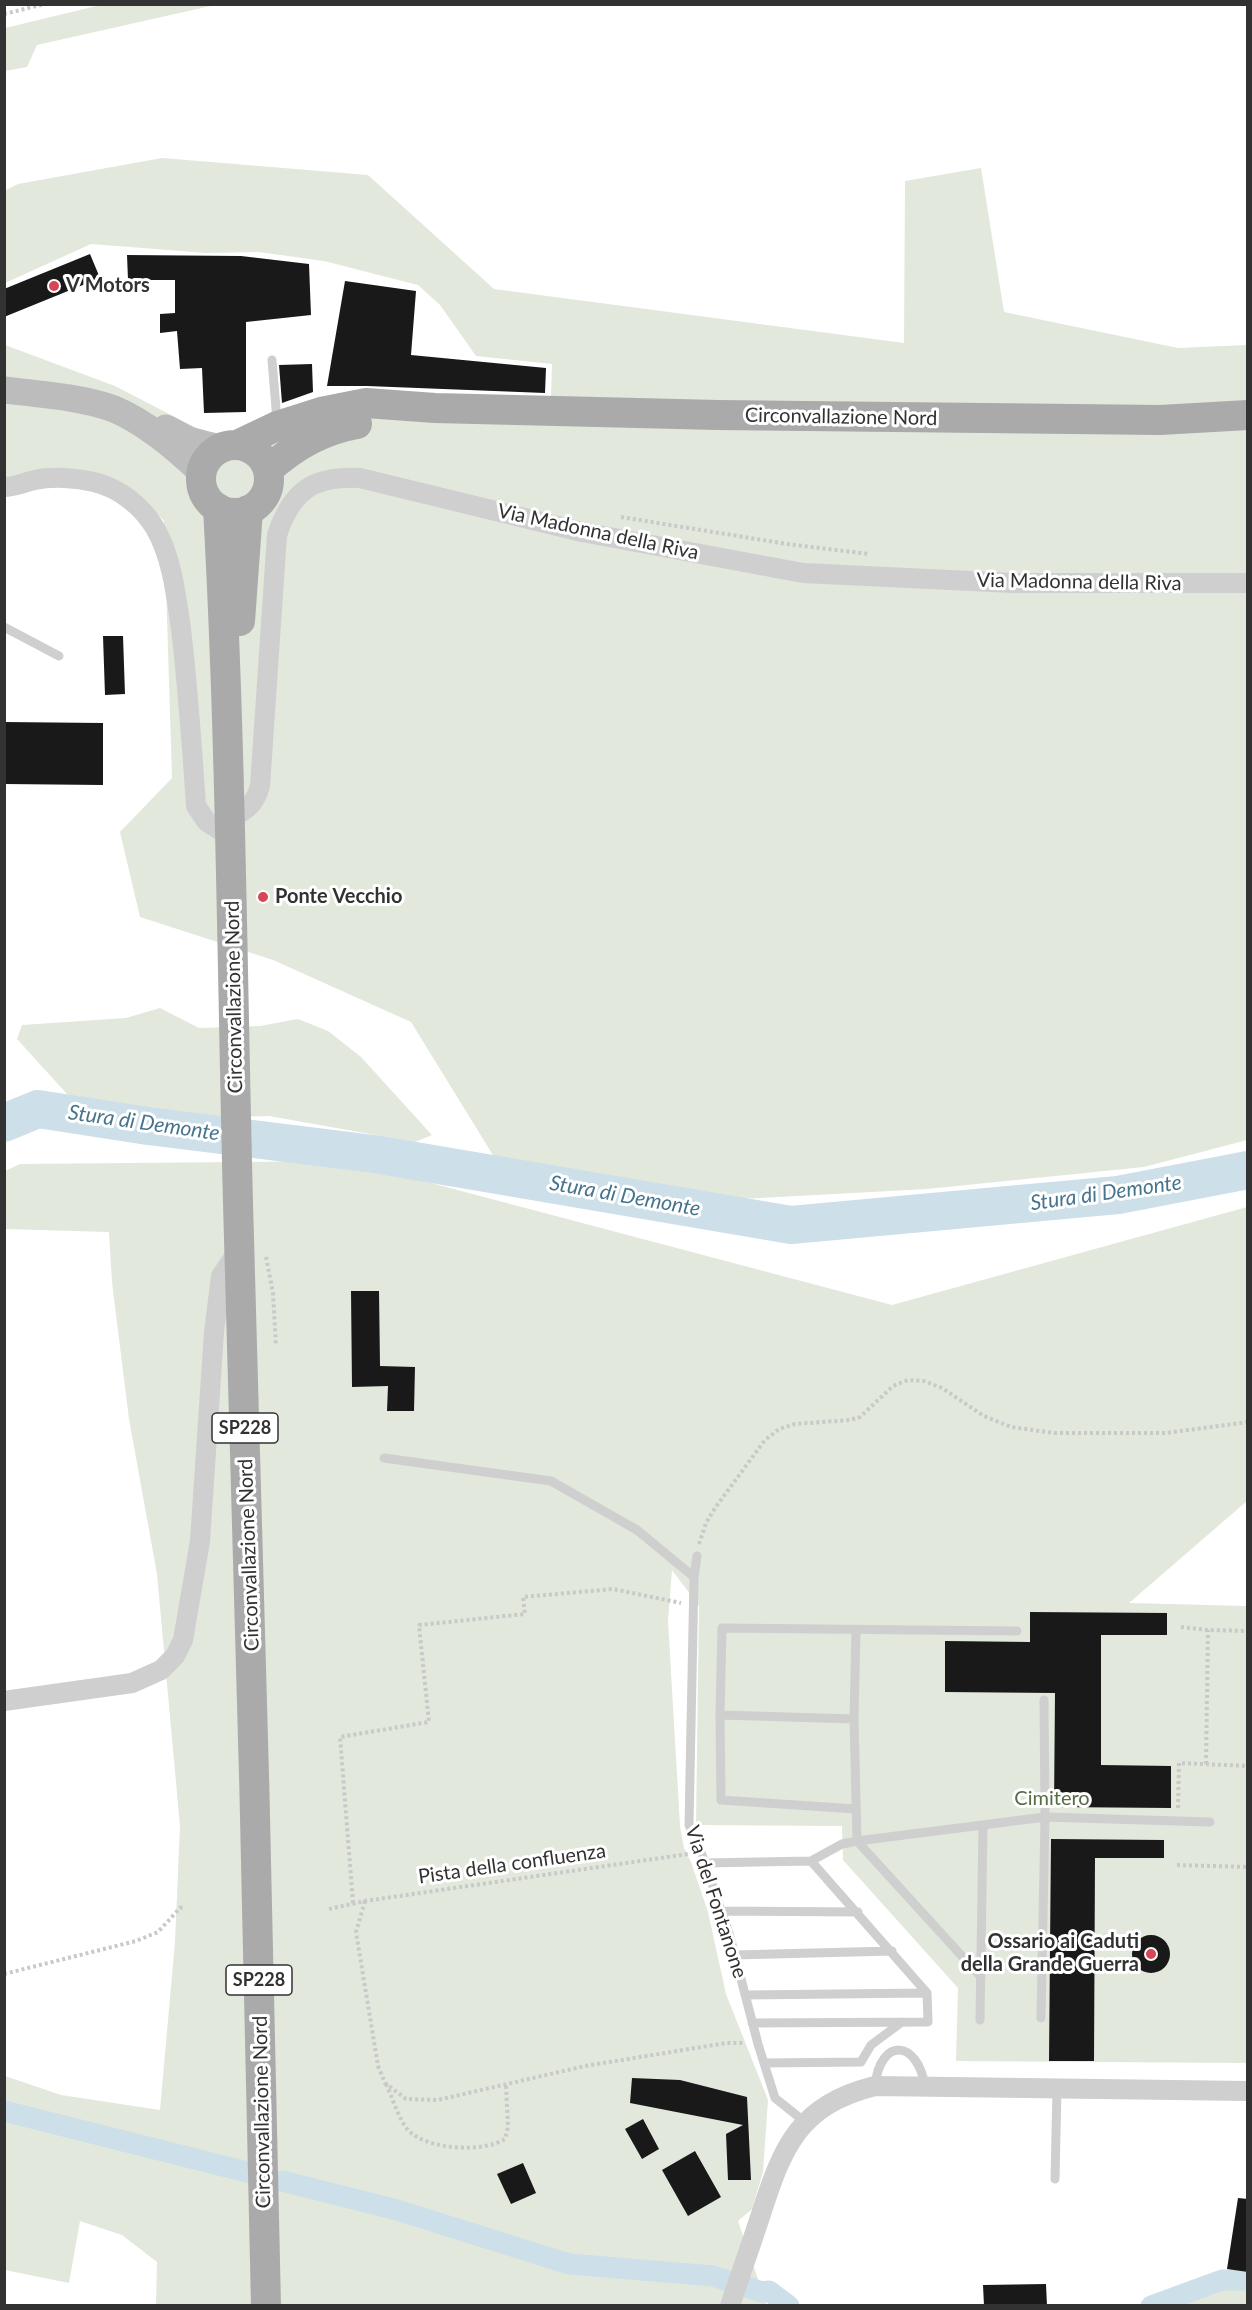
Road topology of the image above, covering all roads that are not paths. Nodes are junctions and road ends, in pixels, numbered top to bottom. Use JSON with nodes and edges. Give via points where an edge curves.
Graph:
{"nodes":[{"id":1,"x":272,"y":360,"type":"dead end"},
{"id":2,"x":4,"y":390,"type":"edge"},
{"id":3,"x":435,"y":408,"type":"junction"},
{"id":4,"x":115,"y":410,"type":"junction"},
{"id":5,"x":1248,"y":415,"type":"edge"},
{"id":6,"x":277,"y":426,"type":"junction"},
{"id":7,"x":228,"y":446,"type":"junction"},
{"id":8,"x":271,"y":466,"type":"junction"},
{"id":9,"x":201,"y":472,"type":"junction"},
{"id":10,"x":4,"y":487,"type":"edge"},
{"id":11,"x":218,"y":508,"type":"junction"},
{"id":12,"x":248,"y":510,"type":"junction"},
{"id":13,"x":1248,"y":583,"type":"edge"},
{"id":14,"x":4,"y":627,"type":"edge"},
{"id":15,"x":59,"y":656,"type":"dead end"},
{"id":16,"x":230,"y":768,"type":"junction"},
{"id":17,"x":231,"y":828,"type":"junction"},
{"id":18,"x":240,"y":1248,"type":"junction"},
{"id":19,"x":384,"y":1458,"type":"dead end"},
{"id":20,"x":698,"y":1556,"type":"road end"},
{"id":21,"x":694,"y":1577,"type":"junction"},
{"id":22,"x":856,"y":1630,"type":"junction"},
{"id":23,"x":1017,"y":1631,"type":"dead end"},
{"id":24,"x":1044,"y":1700,"type":"dead end"},
{"id":25,"x":4,"y":1701,"type":"edge"},
{"id":26,"x":720,"y":1715,"type":"junction"},
{"id":27,"x":854,"y":1719,"type":"junction"},
{"id":28,"x":856,"y":1809,"type":"junction"},
{"id":29,"x":1045,"y":1817,"type":"junction"},
{"id":30,"x":1210,"y":1822,"type":"dead end"},
{"id":31,"x":983,"y":1825,"type":"junction"},
{"id":32,"x":857,"y":1841,"type":"junction"},
{"id":33,"x":811,"y":1861,"type":"junction"},
{"id":34,"x":704,"y":1863,"type":"junction"},
{"id":35,"x":721,"y":1911,"type":"junction"},
{"id":36,"x":858,"y":1912,"type":"junction"},
{"id":37,"x":892,"y":1951,"type":"junction"},
{"id":38,"x":734,"y":1955,"type":"junction"},
{"id":39,"x":981,"y":1977,"type":"junction"},
{"id":40,"x":927,"y":1992,"type":"junction"},
{"id":41,"x":745,"y":1995,"type":"junction"},
{"id":42,"x":1041,"y":2018,"type":"dead end"},
{"id":43,"x":980,"y":2020,"type":"dead end"},
{"id":44,"x":902,"y":2022,"type":"junction"},
{"id":45,"x":752,"y":2023,"type":"junction"},
{"id":46,"x":764,"y":2063,"type":"junction"},
{"id":47,"x":875,"y":2086,"type":"junction"},
{"id":48,"x":925,"y":2087,"type":"junction"},
{"id":49,"x":1057,"y":2088,"type":"junction"},
{"id":50,"x":1248,"y":2091,"type":"edge"},
{"id":51,"x":805,"y":2122,"type":"junction"},
{"id":52,"x":1055,"y":2179,"type":"dead end"},
{"id":53,"x":266,"y":2306,"type":"edge"},
{"id":54,"x":730,"y":2306,"type":"edge"}],
"edges":[{"from":1,"to":6,"type":"lane"},
{"from":2,"to":4,"type":"main road"},
{"from":3,"to":5,"type":"main road","name":"Circonvallazione Nord","via":[[1160,420]]},
{"from":3,"to":6,"type":"main road","name":"Circonvallazione Nord","via":[[366,403]]},
{"from":3,"to":8,"type":"main road","name":"Circonvallazione Nord","via":[[328,430]]},
{"from":4,"to":7,"type":"main road","via":[[128,409],[189,440]]},
{"from":4,"to":9,"type":"main road","via":[[161,437]]},
{"from":6,"to":7,"type":"main road","name":"Circonvallazione Nord"},
{"from":6,"to":8,"type":"street","via":[[280,446]]},
{"from":7,"to":8,"type":"main road","via":[[248,447]]},
{"from":7,"to":9,"type":"main road","via":[[211,454]]},
{"from":8,"to":12,"type":"main road","via":[[268,489],[257,505]]},
{"from":9,"to":11,"type":"main road","via":[[203,493]]},
{"from":10,"to":17,"type":"street","via":[[38,479],[95,482],[118,491],[154,526],[165,549],[176,593],[189,692],[196,806],[207,822]]},
{"from":11,"to":12,"type":"main road","via":[[227,512]]},
{"from":11,"to":16,"type":"main road","name":"Circonvallazione Nord"},
{"from":12,"to":16,"type":"main road","name":"Circonvallazione Nord"},
{"from":13,"to":17,"type":"street","name":"Via Madonna della Riva","via":[[1013,583],[803,573],[582,532],[360,478],[338,477],[316,483],[298,495],[284,514],[277,535],[260,786],[257,799]]},
{"from":14,"to":15,"type":"lane"},
{"from":16,"to":17,"type":"main road","name":"Circonvallazione Nord"},
{"from":17,"to":18,"type":"main road","name":"Circonvallazione Nord","number":"SP228"},
{"from":18,"to":25,"type":"street","via":[[220,1276],[200,1541],[183,1640],[175,1656],[161,1670],[132,1683]]},
{"from":18,"to":53,"type":"main road","name":"Circonvallazione Nord","number":"SP228"},
{"from":19,"to":21,"type":"lane","via":[[550,1481],[637,1530]]},
{"from":20,"to":21,"type":"lane","name":"Via del Fontanone"},
{"from":21,"to":34,"type":"lane","name":"Via del Fontanone","via":[[689,1825]]},
{"from":22,"to":23,"type":"lane"},
{"from":22,"to":26,"type":"lane","via":[[722,1628]]},
{"from":22,"to":27,"type":"lane"},
{"from":24,"to":29,"type":"lane"},
{"from":26,"to":27,"type":"lane"},
{"from":26,"to":28,"type":"lane","via":[[721,1800]]},
{"from":27,"to":28,"type":"lane"},
{"from":28,"to":32,"type":"lane"},
{"from":29,"to":30,"type":"lane"},
{"from":29,"to":31,"type":"lane"},
{"from":29,"to":42,"type":"lane"},
{"from":31,"to":32,"type":"lane"},
{"from":31,"to":39,"type":"lane"},
{"from":32,"to":33,"type":"lane","via":[[842,1844]]},
{"from":32,"to":39,"type":"lane"},
{"from":33,"to":34,"type":"lane"},
{"from":33,"to":36,"type":"lane"},
{"from":34,"to":35,"type":"lane","name":"Via del Fontanone"},
{"from":35,"to":36,"type":"lane"},
{"from":35,"to":38,"type":"lane","name":"Via del Fontanone"},
{"from":36,"to":37,"type":"lane"},
{"from":37,"to":38,"type":"lane"},
{"from":37,"to":40,"type":"lane"},
{"from":38,"to":41,"type":"lane","name":"Via del Fontanone"},
{"from":39,"to":43,"type":"lane"},
{"from":40,"to":41,"type":"lane"},
{"from":40,"to":44,"type":"lane","via":[[928,2022]]},
{"from":41,"to":45,"type":"lane","name":"Via del Fontanone"},
{"from":44,"to":45,"type":"lane"},
{"from":44,"to":46,"type":"lane","via":[[871,2045],[861,2062]]},
{"from":45,"to":46,"type":"lane","name":"Via del Fontanone"},
{"from":46,"to":51,"type":"lane","name":"Via del Fontanone","via":[[775,2098]]},
{"from":47,"to":48,"type":"street"},
{"from":47,"to":48,"type":"lane","via":[[881,2059],[892,2051],[904,2050],[922,2069]]},
{"from":47,"to":51,"type":"street","via":[[828,2103]]},
{"from":48,"to":49,"type":"street"},
{"from":49,"to":50,"type":"street"},
{"from":49,"to":52,"type":"lane"},
{"from":51,"to":54,"type":"street","via":[[786,2147],[774,2174]]}]}
